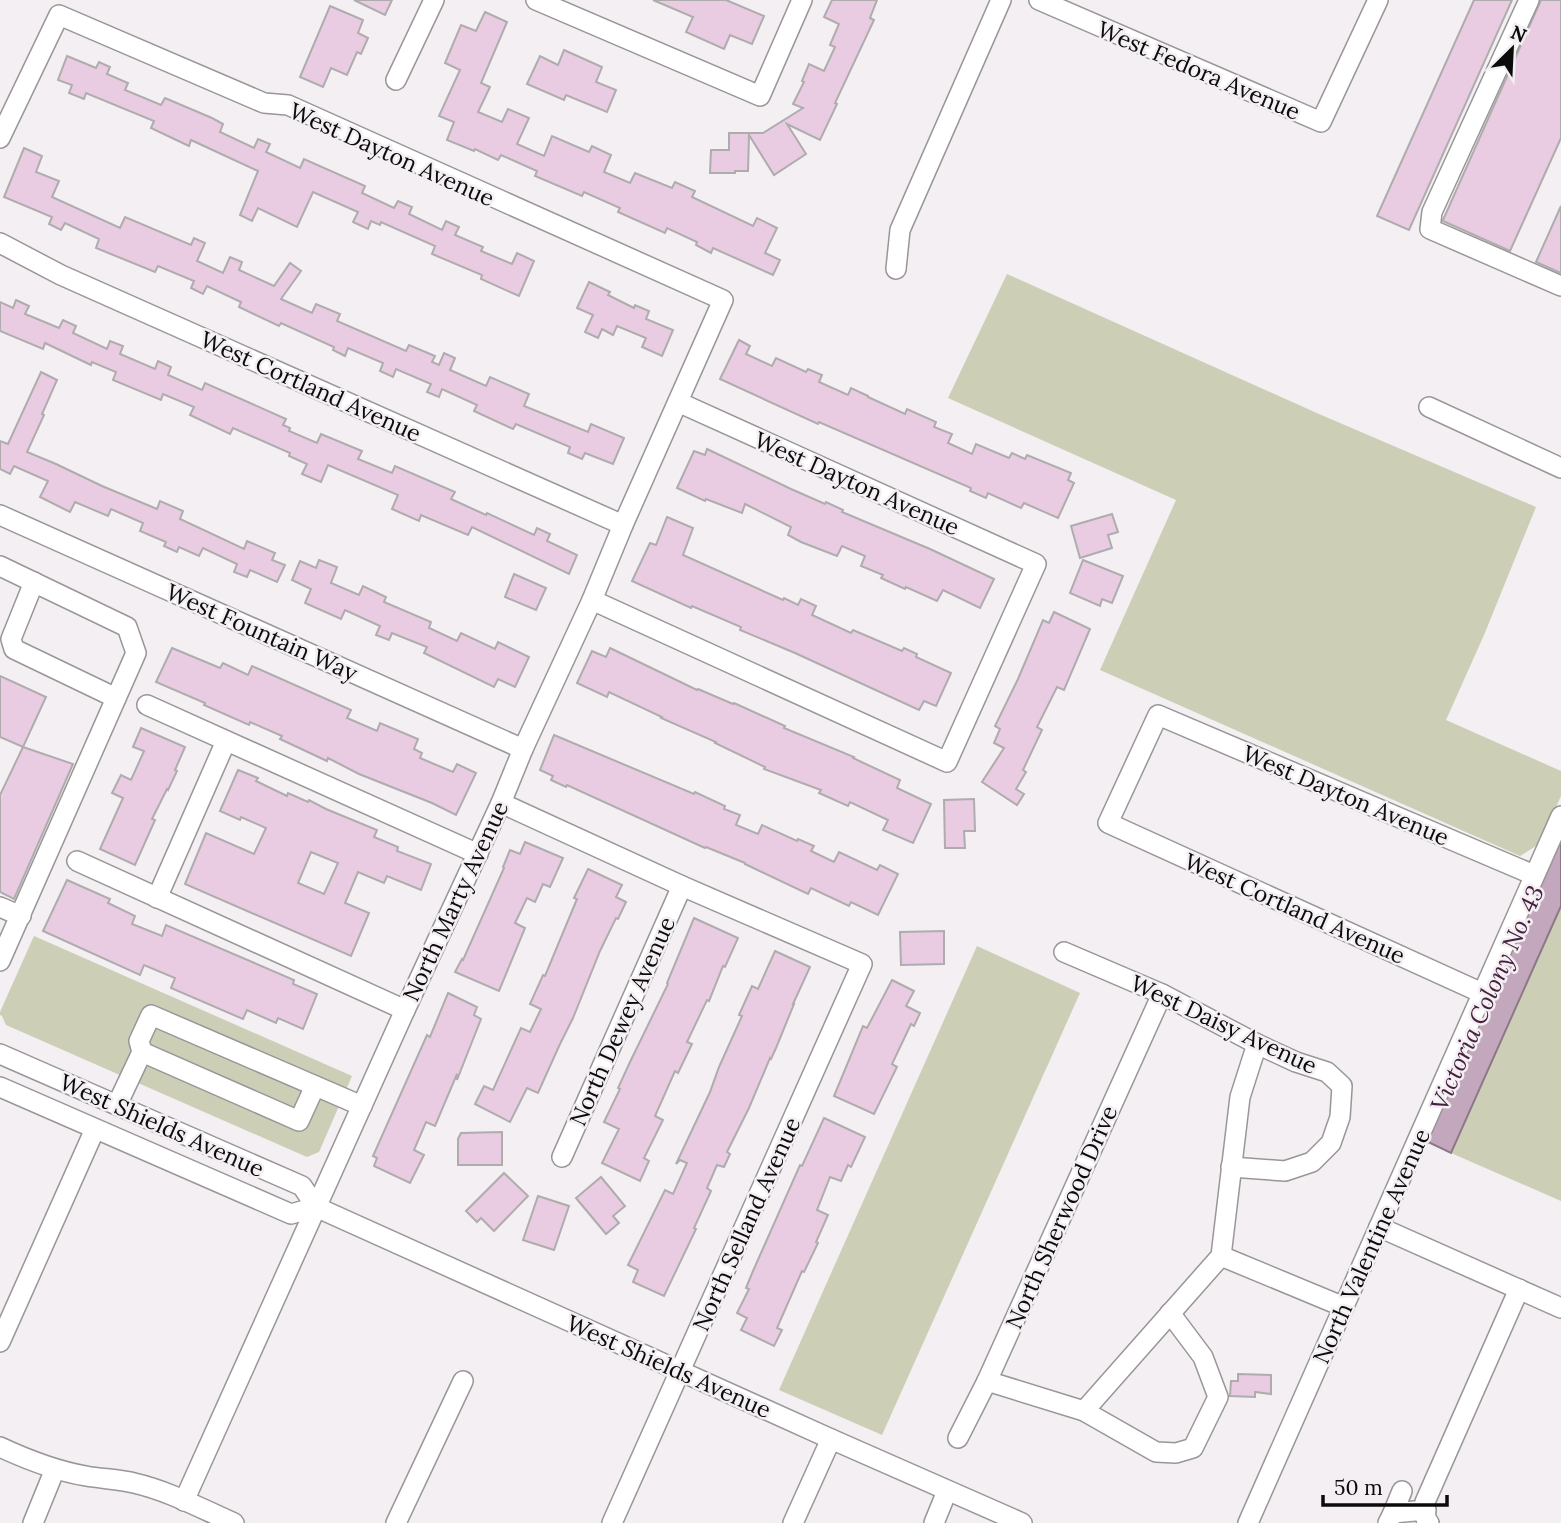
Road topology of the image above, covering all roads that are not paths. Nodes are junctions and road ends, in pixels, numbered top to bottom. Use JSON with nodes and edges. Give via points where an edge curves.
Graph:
{"nodes":[{"id":1,"x":434,"y":0,"type":"edge"},
{"id":2,"x":536,"y":0,"type":"edge"},
{"id":3,"x":802,"y":0,"type":"edge"},
{"id":4,"x":1001,"y":0,"type":"edge"},
{"id":5,"x":1039,"y":0,"type":"edge"},
{"id":6,"x":1378,"y":0,"type":"edge"},
{"id":7,"x":1529,"y":0,"type":"edge"},
{"id":8,"x":396,"y":80,"type":"dead end"},
{"id":9,"x":0,"y":138,"type":"edge"},
{"id":10,"x":0,"y":243,"type":"edge"},
{"id":11,"x":896,"y":268,"type":"dead end"},
{"id":12,"x":1561,"y":286,"type":"edge"},
{"id":13,"x":723,"y":300,"type":"joint"},
{"id":14,"x":678,"y":402,"type":"junction"},
{"id":15,"x":1429,"y":407,"type":"dead end"},
{"id":16,"x":1561,"y":468,"type":"edge"},
{"id":17,"x":0,"y":515,"type":"edge"},
{"id":18,"x":623,"y":525,"type":"junction"},
{"id":19,"x":0,"y":566,"type":"edge"},
{"id":20,"x":34,"y":582,"type":"junction"},
{"id":21,"x":592,"y":600,"type":"junction"},
{"id":22,"x":116,"y":698,"type":"junction"},
{"id":23,"x":146,"y":705,"type":"dead end"},
{"id":24,"x":226,"y":741,"type":"junction"},
{"id":25,"x":523,"y":749,"type":"junction"},
{"id":26,"x":501,"y":803,"type":"junction"},
{"id":27,"x":1561,"y":816,"type":"edge"},
{"id":28,"x":1108,"y":823,"type":"joint"},
{"id":29,"x":478,"y":854,"type":"junction"},
{"id":30,"x":77,"y":861,"type":"dead end"},
{"id":31,"x":1534,"y":875,"type":"junction"},
{"id":32,"x":682,"y":886,"type":"junction"},
{"id":33,"x":157,"y":898,"type":"junction"},
{"id":34,"x":0,"y":907,"type":"edge"},
{"id":35,"x":21,"y":916,"type":"junction"},
{"id":36,"x":1064,"y":952,"type":"dead end"},
{"id":37,"x":0,"y":961,"type":"edge"},
{"id":38,"x":1482,"y":993,"type":"junction"},
{"id":39,"x":1162,"y":995,"type":"junction"},
{"id":40,"x":405,"y":1010,"type":"junction"},
{"id":41,"x":1257,"y":1044,"type":"junction"},
{"id":42,"x":142,"y":1052,"type":"junction"},
{"id":43,"x":0,"y":1054,"type":"edge"},
{"id":44,"x":315,"y":1086,"type":"junction"},
{"id":45,"x":0,"y":1087,"type":"edge"},
{"id":46,"x":117,"y":1105,"type":"junction"},
{"id":47,"x":362,"y":1106,"type":"junction"},
{"id":48,"x":95,"y":1129,"type":"junction"},
{"id":49,"x":562,"y":1157,"type":"dead end"},
{"id":50,"x":1231,"y":1167,"type":"junction"},
{"id":51,"x":316,"y":1207,"type":"junction"},
{"id":52,"x":1379,"y":1227,"type":"junction"},
{"id":53,"x":1221,"y":1256,"type":"junction"},
{"id":54,"x":1519,"y":1289,"type":"junction"},
{"id":55,"x":1344,"y":1307,"type":"junction"},
{"id":56,"x":1561,"y":1308,"type":"edge"},
{"id":57,"x":1170,"y":1313,"type":"junction"},
{"id":58,"x":0,"y":1342,"type":"edge"},
{"id":59,"x":680,"y":1371,"type":"junction"},
{"id":60,"x":463,"y":1381,"type":"dead end"},
{"id":61,"x":987,"y":1381,"type":"junction"},
{"id":62,"x":1084,"y":1411,"type":"junction"},
{"id":63,"x":958,"y":1438,"type":"dead end"},
{"id":64,"x":831,"y":1439,"type":"junction"},
{"id":65,"x":0,"y":1447,"type":"edge"},
{"id":66,"x":55,"y":1469,"type":"junction"},
{"id":67,"x":947,"y":1491,"type":"junction"},
{"id":68,"x":1402,"y":1491,"type":"dead end"},
{"id":69,"x":184,"y":1501,"type":"junction"},
{"id":70,"x":1428,"y":1517,"type":"edge"},
{"id":71,"x":1391,"y":1518,"type":"edge"},
{"id":72,"x":33,"y":1523,"type":"edge"},
{"id":73,"x":234,"y":1523,"type":"edge"},
{"id":74,"x":396,"y":1523,"type":"edge"},
{"id":75,"x":612,"y":1523,"type":"edge"},
{"id":76,"x":793,"y":1523,"type":"edge"},
{"id":77,"x":934,"y":1523,"type":"edge"},
{"id":78,"x":1022,"y":1523,"type":"edge"},
{"id":79,"x":1248,"y":1523,"type":"edge"}],
"edges":[{"from":1,"to":8,"type":"street"},
{"from":2,"to":3,"type":"street","via":[[760,96]]},
{"from":4,"to":11,"type":"street","via":[[900,230]]},
{"from":5,"to":6,"type":"street","name":"West Fedora Avenue","via":[[1321,122]]},
{"from":7,"to":12,"type":"street","via":[[1432,212],[1430,229]]},
{"from":9,"to":13,"type":"street","name":"West Dayton Avenue","via":[[59,15],[264,103],[288,105]]},
{"from":10,"to":18,"type":"street","name":"West Cortland Avenue"},
{"from":13,"to":14,"type":"street","name":"North Marty Avenue"},
{"from":14,"to":18,"type":"street","name":"North Marty Avenue"},
{"from":14,"to":21,"type":"street","name":"West Dayton Avenue","via":[[1036,564],[947,762]]},
{"from":15,"to":16,"type":"street"},
{"from":17,"to":25,"type":"street","name":"West Fountain Way"},
{"from":18,"to":21,"type":"street","name":"North Marty Avenue"},
{"from":19,"to":20,"type":"street"},
{"from":20,"to":22,"type":"street","via":[[127,628],[136,653]]},
{"from":20,"to":22,"type":"street","via":[[11,639],[13,649]]},
{"from":21,"to":25,"type":"street","name":"North Marty Avenue"},
{"from":22,"to":35,"type":"street"},
{"from":23,"to":24,"type":"street"},
{"from":24,"to":29,"type":"street"},
{"from":24,"to":33,"type":"street"},
{"from":25,"to":26,"type":"street","name":"North Marty Avenue"},
{"from":26,"to":29,"type":"street","name":"North Marty Avenue"},
{"from":26,"to":32,"type":"street"},
{"from":27,"to":31,"type":"street","name":"North Valentine Avenue"},
{"from":28,"to":31,"type":"street","name":"West Dayton Avenue","via":[[1158,715]]},
{"from":28,"to":38,"type":"street","name":"West Cortland Avenue"},
{"from":29,"to":40,"type":"street","name":"North Marty Avenue"},
{"from":30,"to":33,"type":"street"},
{"from":31,"to":38,"type":"street","name":"North Valentine Avenue"},
{"from":32,"to":49,"type":"street","name":"North Dewey Avenue"},
{"from":32,"to":59,"type":"street","name":"North Selland Avenue","via":[[862,964]]},
{"from":33,"to":40,"type":"street"},
{"from":34,"to":35,"type":"street"},
{"from":35,"to":37,"type":"street"},
{"from":36,"to":39,"type":"street","name":"West Daisy Avenue"},
{"from":38,"to":52,"type":"street","name":"North Valentine Avenue"},
{"from":39,"to":41,"type":"street","name":"West Daisy Avenue"},
{"from":39,"to":61,"type":"street","name":"North Sherwood Drive"},
{"from":40,"to":47,"type":"street","name":"North Marty Avenue"},
{"from":41,"to":50,"type":"street","via":[[1240,1097]]},
{"from":41,"to":50,"type":"street","name":"West Daisy Avenue","via":[[1327,1072],[1342,1086],[1340,1117],[1331,1143],[1312,1162],[1286,1171]]},
{"from":42,"to":44,"type":"street","via":[[299,1121]]},
{"from":42,"to":44,"type":"street","via":[[139,1041],[151,1015]]},
{"from":42,"to":46,"type":"street"},
{"from":43,"to":46,"type":"street","name":"West Shields Avenue"},
{"from":44,"to":47,"type":"street"},
{"from":45,"to":48,"type":"street","name":"West Shields Avenue"},
{"from":46,"to":51,"type":"street","name":"West Shields Avenue","via":[[302,1186]]},
{"from":47,"to":51,"type":"street","name":"North Marty Avenue"},
{"from":48,"to":51,"type":"street","name":"West Shields Avenue","via":[[291,1214]]},
{"from":48,"to":58,"type":"street"},
{"from":50,"to":53,"type":"street"},
{"from":51,"to":59,"type":"street","name":"West Shields Avenue"},
{"from":51,"to":69,"type":"street","name":"North Marty Avenue"},
{"from":52,"to":54,"type":"street"},
{"from":52,"to":55,"type":"street","name":"North Valentine Avenue"},
{"from":53,"to":55,"type":"street"},
{"from":53,"to":57,"type":"street"},
{"from":54,"to":56,"type":"street"},
{"from":54,"to":70,"type":"street","via":[[1426,1502]]},
{"from":55,"to":79,"type":"street","name":"North Valentine Avenue"},
{"from":57,"to":62,"type":"street"},
{"from":57,"to":62,"type":"street","via":[[1203,1357],[1218,1397],[1193,1448],[1156,1452]]},
{"from":59,"to":64,"type":"street","name":"West Shields Avenue"},
{"from":59,"to":75,"type":"street","name":"North Selland Avenue"},
{"from":60,"to":74,"type":"street"},
{"from":61,"to":62,"type":"street"},
{"from":61,"to":63,"type":"street","name":"North Sherwood Drive"},
{"from":64,"to":67,"type":"street","name":"West Shields Avenue"},
{"from":64,"to":76,"type":"street"},
{"from":65,"to":66,"type":"street"},
{"from":66,"to":69,"type":"street","via":[[133,1482]]},
{"from":66,"to":72,"type":"street"},
{"from":67,"to":77,"type":"street"},
{"from":67,"to":78,"type":"street","name":"West Shields Avenue"},
{"from":68,"to":71,"type":"street"},
{"from":69,"to":73,"type":"street"},
{"from":70,"to":71,"type":"street"}]}
